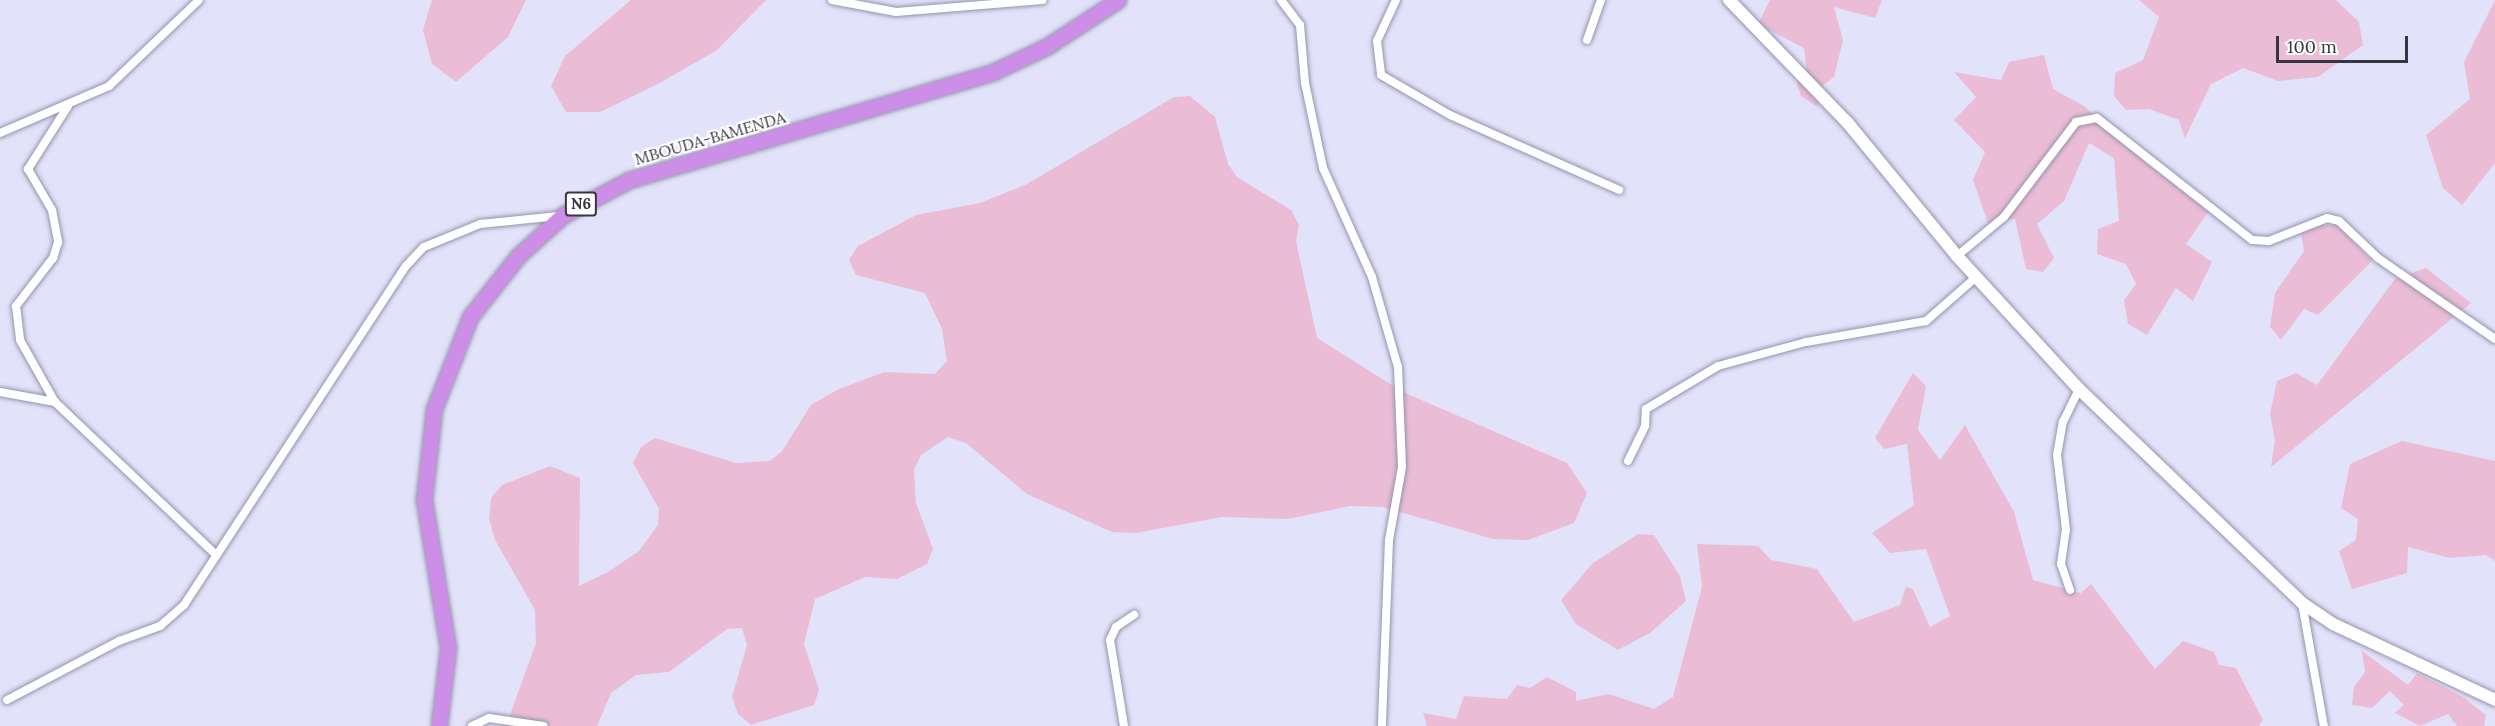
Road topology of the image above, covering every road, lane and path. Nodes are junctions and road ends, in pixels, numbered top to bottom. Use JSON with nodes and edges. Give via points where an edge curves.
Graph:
{"nodes":[{"id":1,"x":199,"y":0,"type":"edge"},
{"id":2,"x":832,"y":0,"type":"edge"},
{"id":3,"x":1043,"y":0,"type":"edge"},
{"id":4,"x":1118,"y":0,"type":"edge"},
{"id":5,"x":1281,"y":0,"type":"edge"},
{"id":6,"x":1396,"y":0,"type":"edge"},
{"id":7,"x":1601,"y":0,"type":"edge"},
{"id":8,"x":1729,"y":0,"type":"edge"},
{"id":9,"x":1587,"y":40,"type":"dead end"},
{"id":10,"x":68,"y":106,"type":"junction"},
{"id":11,"x":0,"y":133,"type":"edge"},
{"id":12,"x":1619,"y":190,"type":"dead end"},
{"id":13,"x":563,"y":215,"type":"junction"},
{"id":14,"x":1957,"y":256,"type":"junction"},
{"id":15,"x":1976,"y":277,"type":"junction"},
{"id":16,"x":2495,"y":339,"type":"edge"},
{"id":17,"x":2079,"y":389,"type":"junction"},
{"id":18,"x":0,"y":392,"type":"edge"},
{"id":19,"x":55,"y":402,"type":"junction"},
{"id":20,"x":1628,"y":461,"type":"dead end"},
{"id":21,"x":215,"y":554,"type":"junction"},
{"id":22,"x":2070,"y":590,"type":"dead end"},
{"id":23,"x":2302,"y":603,"type":"junction"},
{"id":24,"x":1134,"y":615,"type":"dead end"},
{"id":25,"x":7,"y":700,"type":"dead end"},
{"id":26,"x":2495,"y":700,"type":"edge"},
{"id":27,"x":439,"y":726,"type":"edge"},
{"id":28,"x":472,"y":726,"type":"edge"},
{"id":29,"x":543,"y":726,"type":"edge"},
{"id":30,"x":1124,"y":726,"type":"edge"},
{"id":31,"x":1382,"y":726,"type":"edge"},
{"id":32,"x":2324,"y":726,"type":"edge"}],
"edges":[{"from":1,"to":10,"type":"street","via":[[109,86]]},
{"from":2,"to":3,"type":"street","via":[[897,12]]},
{"from":4,"to":13,"type":"highway","name":"MBOUDA-BAMENDA","number":"N6","via":[[1046,47],[993,72],[678,163],[596,195]]},
{"from":5,"to":31,"type":"street","via":[[1300,25],[1305,83],[1323,168],[1371,277],[1398,367],[1402,467],[1389,540]]},
{"from":6,"to":12,"type":"street","via":[[1377,41],[1381,75],[1450,115]]},
{"from":7,"to":9,"type":"street"},
{"from":8,"to":14,"type":"street","via":[[1847,122]]},
{"from":10,"to":11,"type":"street"},
{"from":10,"to":19,"type":"street","via":[[28,169],[52,210],[57,252],[14,314],[20,340]]},
{"from":13,"to":21,"type":"street","via":[[480,224],[424,247],[406,266]]},
{"from":13,"to":27,"type":"highway","name":"MBOUDA-BAMENDA","number":"N6","via":[[518,256],[470,316],[434,409],[424,499],[448,648]]},
{"from":14,"to":15,"type":"street"},
{"from":14,"to":16,"type":"street","via":[[2004,218],[2076,122],[2097,118],[2252,240],[2269,241],[2327,218],[2339,221],[2378,258]]},
{"from":15,"to":17,"type":"street"},
{"from":15,"to":20,"type":"street","via":[[1926,321],[1806,342],[1718,366],[1646,409],[1646,426]]},
{"from":17,"to":22,"type":"street","via":[[2063,422],[2057,455],[2066,520],[2061,564]]},
{"from":17,"to":23,"type":"street"},
{"from":18,"to":19,"type":"street"},
{"from":19,"to":21,"type":"street"},
{"from":21,"to":25,"type":"street","via":[[207,577],[160,626],[120,640]]},
{"from":23,"to":26,"type":"street","via":[[2333,624]]},
{"from":23,"to":32,"type":"street"},
{"from":24,"to":30,"type":"street","via":[[1116,627],[1110,640]]},
{"from":28,"to":29,"type":"street","via":[[489,718]]}]}
